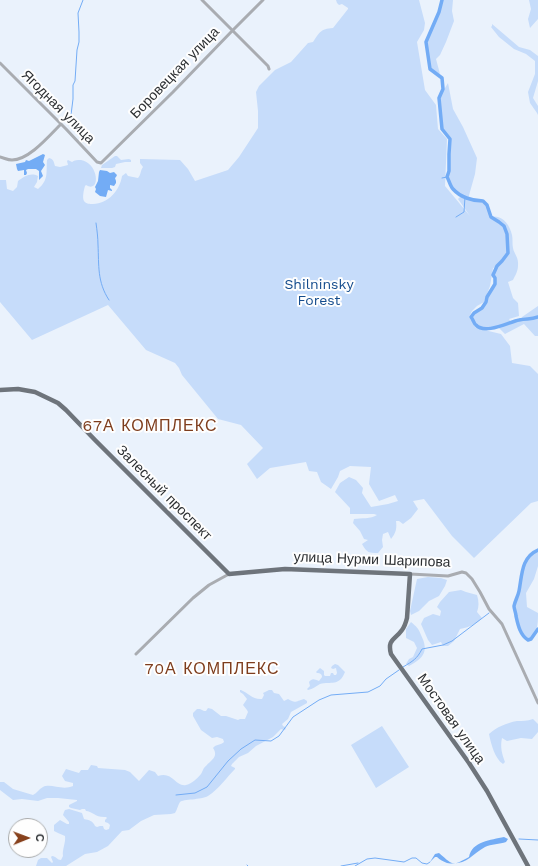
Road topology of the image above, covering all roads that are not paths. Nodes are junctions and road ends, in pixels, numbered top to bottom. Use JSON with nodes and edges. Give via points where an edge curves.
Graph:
{"nodes":[{"id":1,"x":202,"y":0,"type":"edge"},
{"id":2,"x":263,"y":0,"type":"edge"},
{"id":3,"x":233,"y":30,"type":"junction"},
{"id":4,"x":0,"y":63,"type":"edge"},
{"id":5,"x":269,"y":69,"type":"dead end"},
{"id":6,"x":61,"y":124,"type":"junction"},
{"id":7,"x":0,"y":157,"type":"edge"},
{"id":8,"x":102,"y":162,"type":"joint"},
{"id":9,"x":0,"y":390,"type":"edge"},
{"id":10,"x":229,"y":574,"type":"junction"},
{"id":11,"x":410,"y":574,"type":"junction"},
{"id":12,"x":136,"y":654,"type":"dead end"},
{"id":13,"x":538,"y":703,"type":"edge"},
{"id":14,"x":528,"y":866,"type":"edge"}],
"edges":[{"from":1,"to":3,"type":"street"},
{"from":2,"to":3,"type":"street","name":"Боровецкая улица"},
{"from":3,"to":5,"type":"street"},
{"from":3,"to":8,"type":"street","name":"Боровецкая улица"},
{"from":4,"to":6,"type":"street","name":"Ягодная улица"},
{"from":6,"to":7,"type":"street","via":[[26,156],[13,160]]},
{"from":6,"to":8,"type":"street","name":"Ягодная улица","via":[[97,162]]},
{"from":9,"to":10,"type":"main road","name":"Залесный проспект","via":[[18,389],[35,392],[58,403]]},
{"from":10,"to":11,"type":"main road","name":"улица Нурми Шарипова","via":[[280,569]]},
{"from":10,"to":12,"type":"street","via":[[193,598]]},
{"from":11,"to":13,"type":"street","name":"улица Нурми Шарипова","via":[[448,576],[462,572],[472,579],[489,609],[502,624]]},
{"from":11,"to":14,"type":"main road","name":"Мостовая улица","via":[[407,618],[405,625],[390,644],[391,654],[479,778]]}]}
